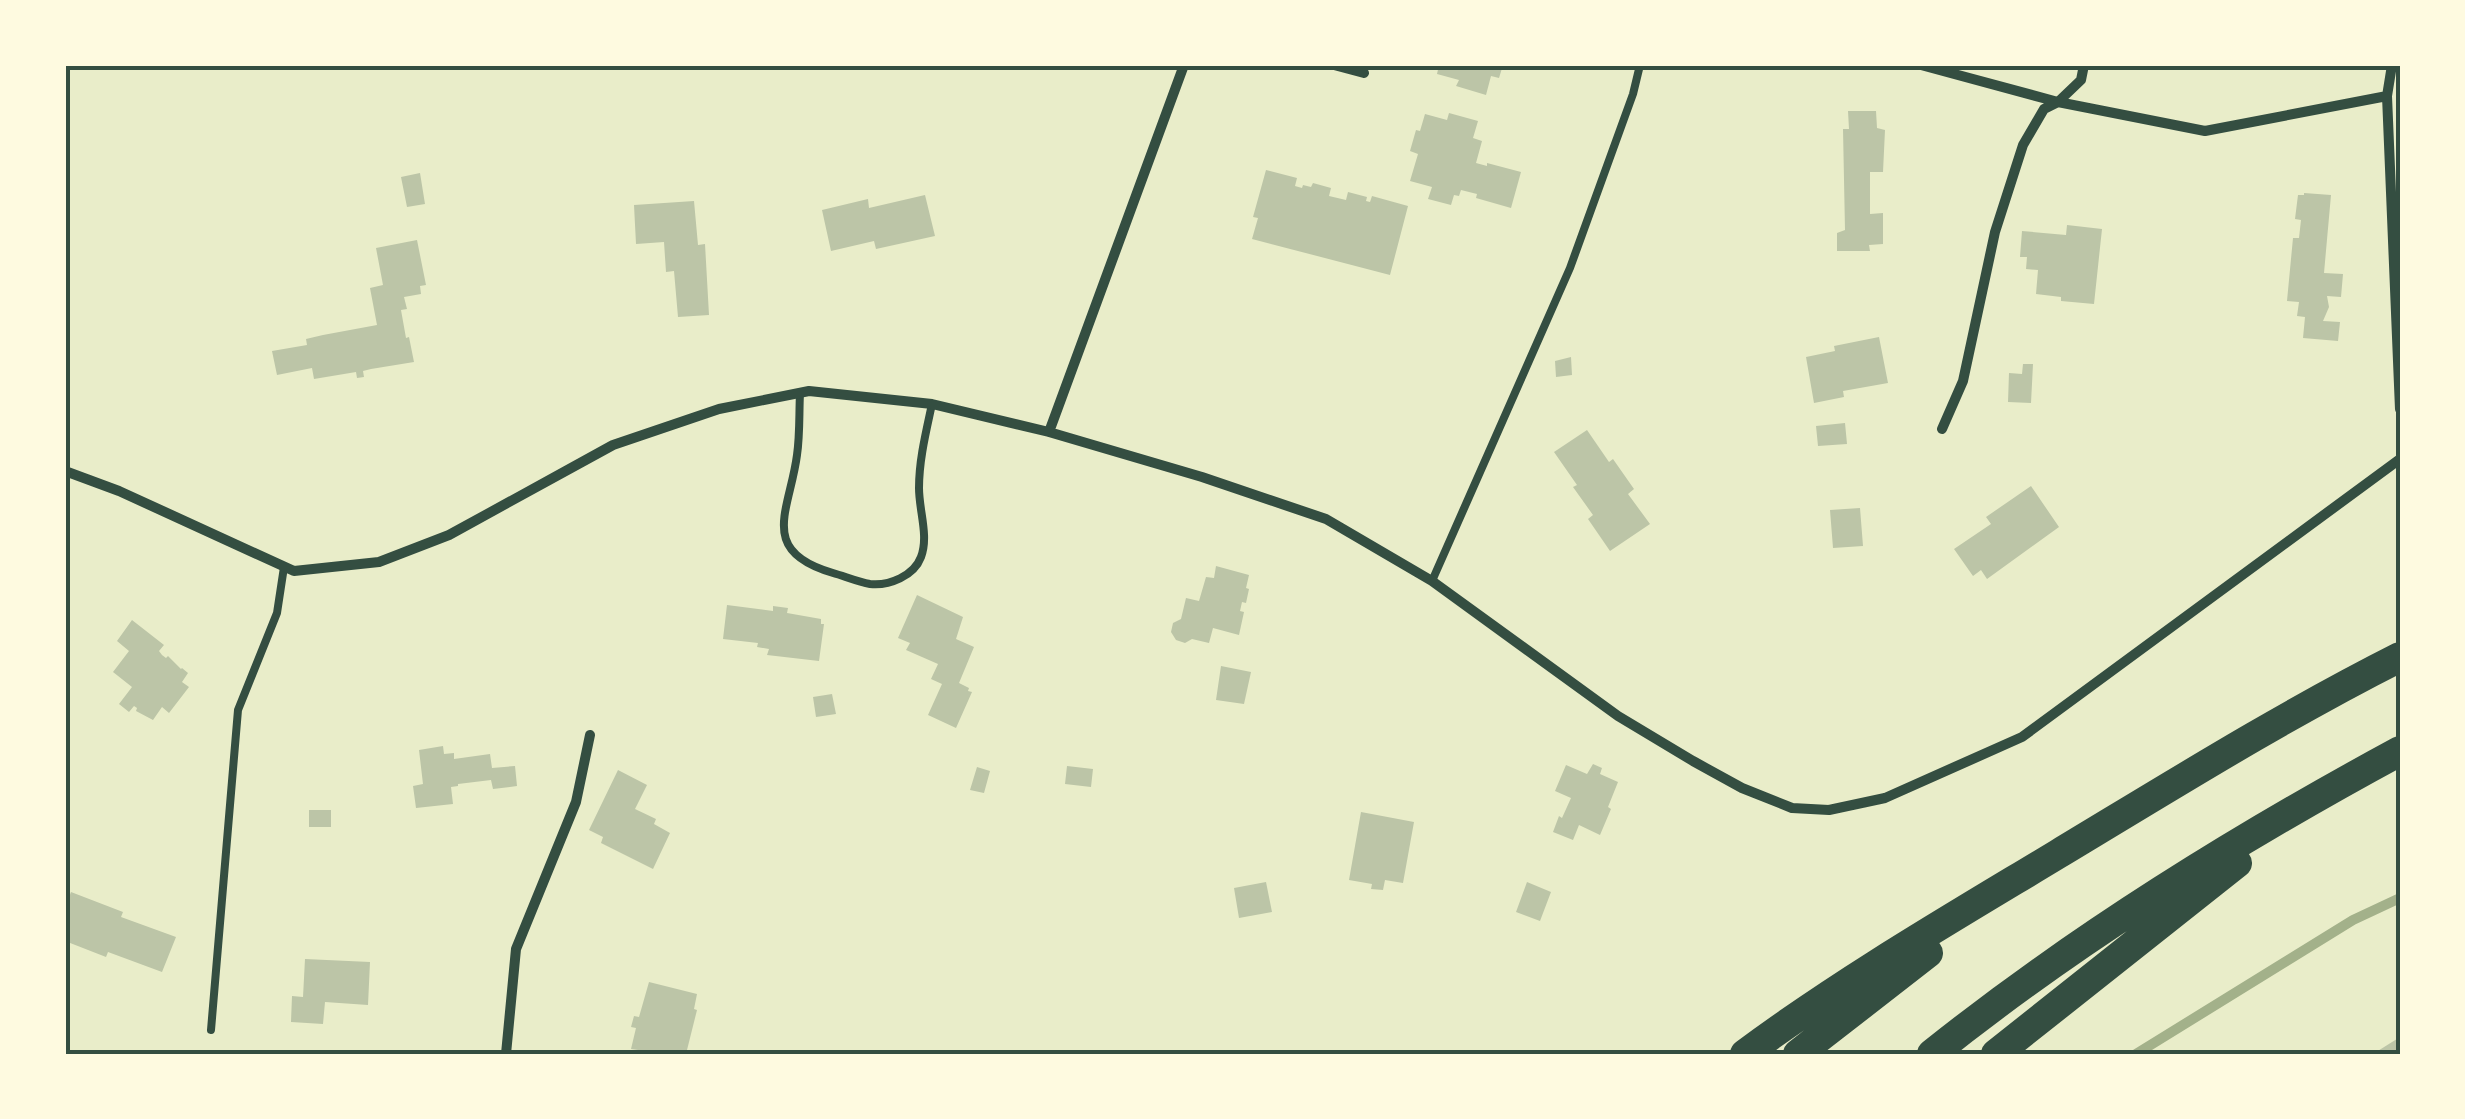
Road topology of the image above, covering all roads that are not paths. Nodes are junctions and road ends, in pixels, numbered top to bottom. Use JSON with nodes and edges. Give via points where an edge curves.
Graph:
{"nodes":[{"id":1,"x":1184,"y":65,"type":"edge"},
{"id":2,"x":1334,"y":65,"type":"edge"},
{"id":3,"x":1640,"y":65,"type":"edge"},
{"id":4,"x":1921,"y":65,"type":"edge"},
{"id":5,"x":2084,"y":65,"type":"edge"},
{"id":6,"x":2392,"y":65,"type":"edge"},
{"id":7,"x":1364,"y":73,"type":"dead end"},
{"id":8,"x":2387,"y":96,"type":"junction"},
{"id":9,"x":2058,"y":102,"type":"junction"},
{"id":10,"x":800,"y":393,"type":"junction"},
{"id":11,"x":932,"y":404,"type":"junction"},
{"id":12,"x":2400,"y":409,"type":"edge"},
{"id":13,"x":1942,"y":429,"type":"dead end"},
{"id":14,"x":1049,"y":432,"type":"junction"},
{"id":15,"x":2400,"y":459,"type":"edge"},
{"id":16,"x":65,"y":472,"type":"edge"},
{"id":17,"x":284,"y":567,"type":"junction"},
{"id":18,"x":1432,"y":580,"type":"junction"},
{"id":19,"x":2400,"y":657,"type":"edge"},
{"id":20,"x":590,"y":735,"type":"dead end"},
{"id":21,"x":2400,"y":751,"type":"edge"},
{"id":22,"x":2182,"y":779,"type":"junction"},
{"id":23,"x":2335,"y":786,"type":"junction"},
{"id":24,"x":211,"y":1030,"type":"dead end"},
{"id":25,"x":506,"y":1054,"type":"edge"},
{"id":26,"x":1745,"y":1054,"type":"edge"},
{"id":27,"x":1798,"y":1054,"type":"edge"},
{"id":28,"x":1932,"y":1054,"type":"edge"},
{"id":29,"x":1996,"y":1054,"type":"edge"}],
"edges":[{"from":1,"to":14,"type":"street"},
{"from":2,"to":7,"type":"street"},
{"from":3,"to":18,"type":"lane","via":[[1570,268]]},
{"from":4,"to":9,"type":"street"},
{"from":5,"to":9,"type":"street","via":[[2080,80]]},
{"from":6,"to":8,"type":"street"},
{"from":8,"to":9,"type":"street","via":[[2205,131]]},
{"from":8,"to":12,"type":"street"},
{"from":9,"to":13,"type":"street","via":[[2044,109],[2023,144],[1995,232],[1963,381]]},
{"from":10,"to":11,"type":"street"},
{"from":10,"to":11,"type":"lane","via":[[798,454],[783,528],[787,545],[818,569],[871,584],[908,574],[920,562],[925,544],[919,488]]},
{"from":10,"to":17,"type":"street","via":[[719,409],[613,445],[449,535],[379,562]]},
{"from":11,"to":14,"type":"street"},
{"from":14,"to":18,"type":"street","via":[[1326,519]]},
{"from":15,"to":18,"type":"street","via":[[2022,737],[1885,798],[1829,810],[1792,808],[1693,761],[1618,716]]},
{"from":16,"to":17,"type":"street"},
{"from":17,"to":24,"type":"lane","via":[[277,612],[238,710]]},
{"from":19,"to":22,"type":"highway"},
{"from":20,"to":25,"type":"street","via":[[576,802],[516,949]]},
{"from":21,"to":23,"type":"highway"},
{"from":22,"to":26,"type":"highway","via":[[1861,973]]},
{"from":22,"to":27,"type":"highway","via":[[1990,907]]},
{"from":23,"to":28,"type":"highway","via":[[2129,912]]},
{"from":23,"to":29,"type":"highway"}]}
